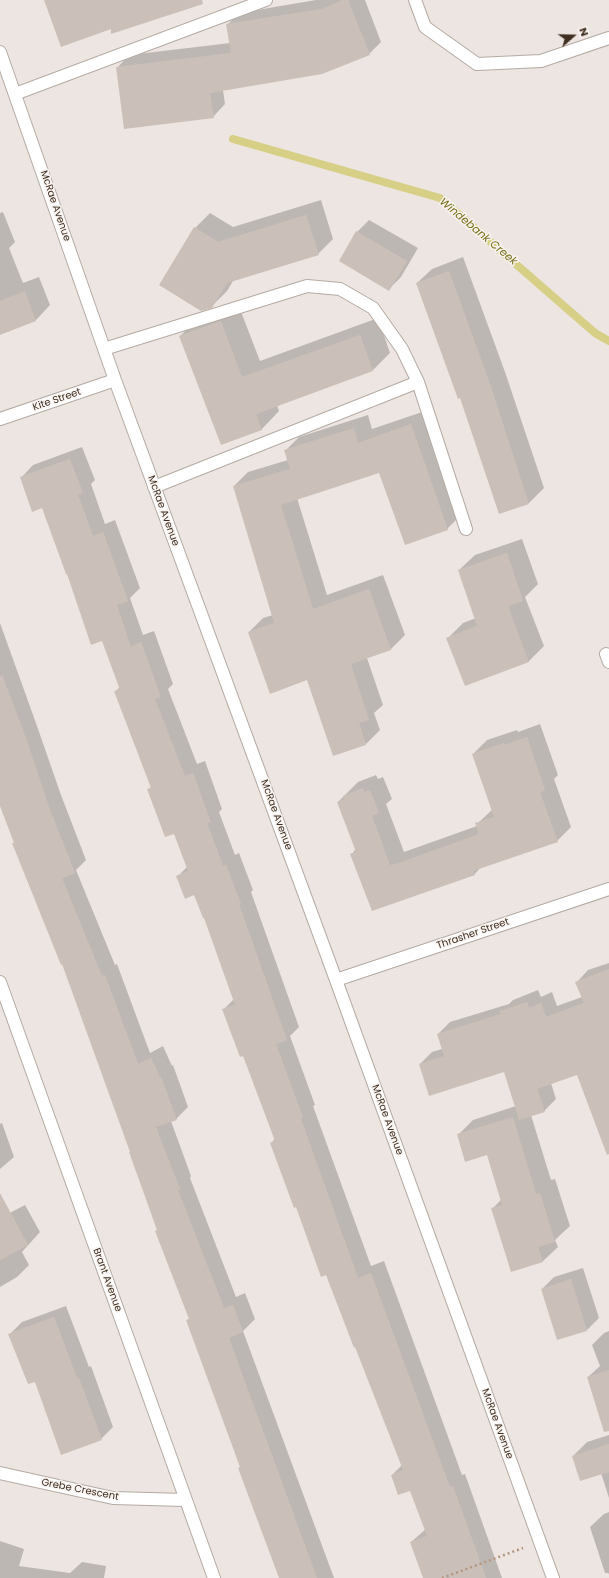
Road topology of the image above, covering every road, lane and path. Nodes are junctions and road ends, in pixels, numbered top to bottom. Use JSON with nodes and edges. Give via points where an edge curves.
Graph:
{"nodes":[{"id":1,"x":266,"y":0,"type":"edge"},
{"id":2,"x":415,"y":0,"type":"edge"},
{"id":3,"x":609,"y":38,"type":"edge"},
{"id":4,"x":0,"y":52,"type":"edge"},
{"id":5,"x":15,"y":94,"type":"junction"},
{"id":6,"x":104,"y":349,"type":"junction"},
{"id":7,"x":115,"y":380,"type":"junction"},
{"id":8,"x":418,"y":382,"type":"junction"},
{"id":9,"x":0,"y":420,"type":"edge"},
{"id":10,"x":154,"y":487,"type":"junction"},
{"id":11,"x":466,"y":529,"type":"dead end"},
{"id":12,"x":609,"y":888,"type":"edge"},
{"id":13,"x":336,"y":980,"type":"junction"},
{"id":14,"x":0,"y":982,"type":"edge"},
{"id":15,"x":0,"y":1473,"type":"edge"},
{"id":16,"x":185,"y":1500,"type":"junction"},
{"id":17,"x":540,"y":1542,"type":"junction"},
{"id":18,"x":214,"y":1578,"type":"edge"},
{"id":19,"x":442,"y":1578,"type":"edge"},
{"id":20,"x":553,"y":1578,"type":"edge"}],
"edges":[{"from":1,"to":5,"type":"street"},
{"from":2,"to":3,"type":"street","via":[[425,27],[477,64],[542,61]]},
{"from":4,"to":5,"type":"street","name":"McRae Avenue"},
{"from":5,"to":6,"type":"street","name":"McRae Avenue"},
{"from":6,"to":7,"type":"street","name":"McRae Avenue"},
{"from":6,"to":8,"type":"street","via":[[307,286],[340,289],[373,308],[402,348]]},
{"from":7,"to":9,"type":"street","name":"Kite Street"},
{"from":7,"to":10,"type":"street","name":"McRae Avenue"},
{"from":8,"to":10,"type":"street"},
{"from":8,"to":11,"type":"street"},
{"from":10,"to":13,"type":"street","name":"McRae Avenue"},
{"from":12,"to":13,"type":"street","name":"Thrasher Street"},
{"from":13,"to":17,"type":"street","name":"McRae Avenue"},
{"from":14,"to":16,"type":"street","name":"Brant Avenue"},
{"from":15,"to":16,"type":"street","name":"Grebe Crescent","via":[[113,1498]]},
{"from":16,"to":18,"type":"street","name":"Brant Avenue"},
{"from":17,"to":19,"type":"path"},
{"from":17,"to":20,"type":"street","name":"McRae Avenue"}]}
